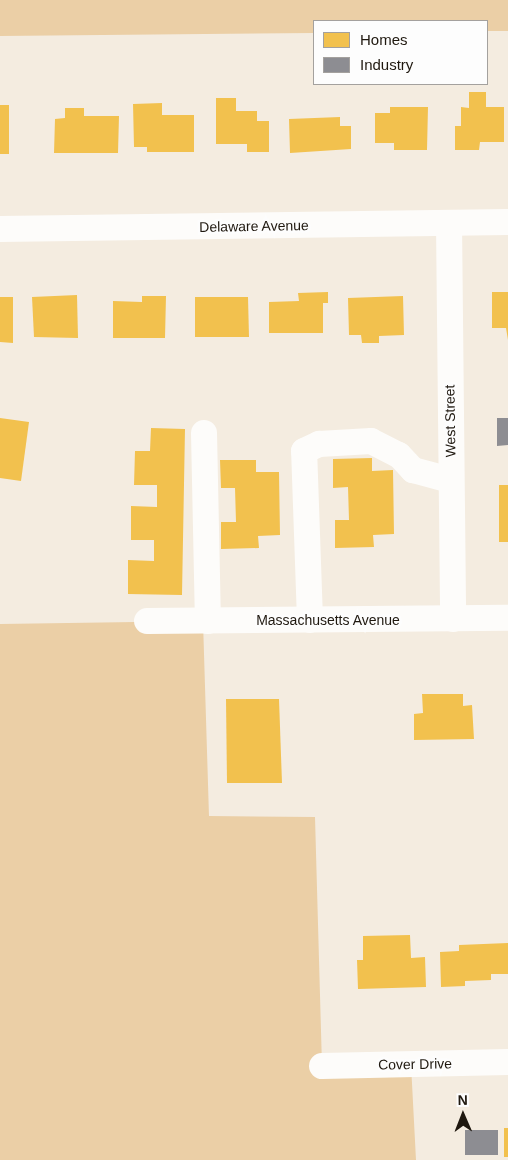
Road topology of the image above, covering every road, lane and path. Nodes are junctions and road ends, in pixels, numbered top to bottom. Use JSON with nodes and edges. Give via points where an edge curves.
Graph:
{"nodes":[{"id":1,"x":508,"y":222,"type":"edge"},
{"id":2,"x":449,"y":223,"type":"junction"},
{"id":3,"x":0,"y":229,"type":"edge"},
{"id":4,"x":204,"y":433,"type":"dead end"},
{"id":5,"x":451,"y":480,"type":"junction"},
{"id":6,"x":508,"y":618,"type":"edge"},
{"id":7,"x":453,"y":619,"type":"junction"},
{"id":8,"x":310,"y":620,"type":"junction"},
{"id":9,"x":148,"y":621,"type":"dead end"},
{"id":10,"x":208,"y":621,"type":"junction"},
{"id":11,"x":508,"y":1062,"type":"edge"},
{"id":12,"x":322,"y":1066,"type":"dead end"}],
"edges":[{"from":1,"to":2,"type":"street","name":"Delaware Avenue"},
{"from":2,"to":3,"type":"street","name":"Delaware Avenue"},
{"from":2,"to":5,"type":"street","name":"West Street"},
{"from":4,"to":10,"type":"street"},
{"from":5,"to":7,"type":"street","name":"West Street"},
{"from":5,"to":8,"type":"street","via":[[413,470],[399,455],[371,441],[319,444],[304,451]]},
{"from":6,"to":7,"type":"street","name":"Massachusetts Avenue"},
{"from":7,"to":8,"type":"street","name":"Massachusetts Avenue"},
{"from":8,"to":10,"type":"street","name":"Massachusetts Avenue"},
{"from":9,"to":10,"type":"street","name":"Massachusetts Avenue"},
{"from":11,"to":12,"type":"street","name":"Cover Drive"}]}
